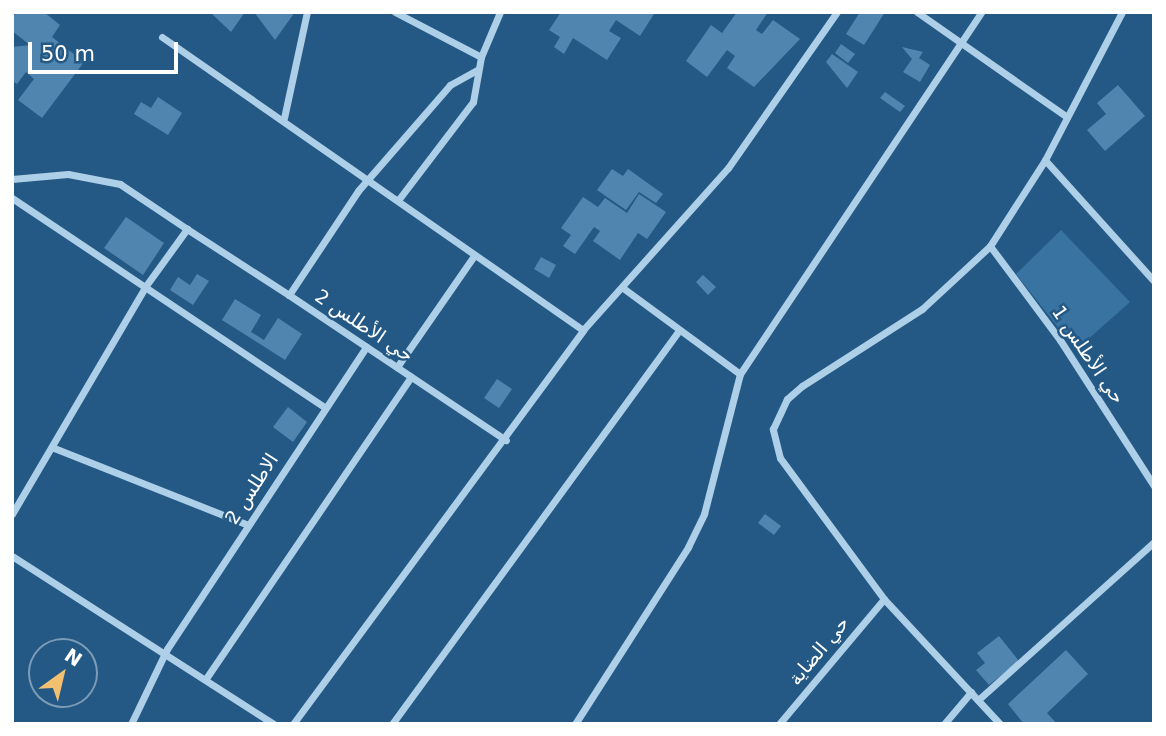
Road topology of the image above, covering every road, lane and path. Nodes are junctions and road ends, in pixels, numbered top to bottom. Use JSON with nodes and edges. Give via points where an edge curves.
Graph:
{"nodes":[{"id":1,"x":307,"y":12,"type":"edge"},
{"id":2,"x":395,"y":12,"type":"edge"},
{"id":3,"x":500,"y":12,"type":"edge"},
{"id":4,"x":837,"y":12,"type":"edge"},
{"id":5,"x":917,"y":12,"type":"edge"},
{"id":6,"x":981,"y":12,"type":"edge"},
{"id":7,"x":1122,"y":12,"type":"edge"},
{"id":8,"x":162,"y":37,"type":"dead end"},
{"id":9,"x":964,"y":44,"type":"junction"},
{"id":10,"x":481,"y":57,"type":"junction"},
{"id":11,"x":477,"y":70,"type":"junction"},
{"id":12,"x":1068,"y":117,"type":"junction"},
{"id":13,"x":284,"y":118,"type":"junction"},
{"id":14,"x":1045,"y":160,"type":"junction"},
{"id":15,"x":373,"y":178,"type":"junction"},
{"id":16,"x":12,"y":179,"type":"edge"},
{"id":17,"x":12,"y":198,"type":"edge"},
{"id":18,"x":399,"y":198,"type":"junction"},
{"id":19,"x":187,"y":229,"type":"junction"},
{"id":20,"x":990,"y":246,"type":"junction"},
{"id":21,"x":474,"y":256,"type":"junction"},
{"id":22,"x":1154,"y":281,"type":"edge"},
{"id":23,"x":145,"y":287,"type":"junction"},
{"id":24,"x":623,"y":288,"type":"junction"},
{"id":25,"x":289,"y":295,"type":"junction"},
{"id":26,"x":583,"y":330,"type":"junction"},
{"id":27,"x":678,"y":332,"type":"junction"},
{"id":28,"x":366,"y":347,"type":"junction"},
{"id":29,"x":397,"y":367,"type":"junction"},
{"id":30,"x":740,"y":374,"type":"junction"},
{"id":31,"x":411,"y":377,"type":"junction"},
{"id":32,"x":324,"y":407,"type":"junction"},
{"id":33,"x":506,"y":440,"type":"junction"},
{"id":34,"x":54,"y":448,"type":"junction"},
{"id":35,"x":1154,"y":486,"type":"edge"},
{"id":36,"x":12,"y":514,"type":"edge"},
{"id":37,"x":248,"y":525,"type":"junction"},
{"id":38,"x":1154,"y":542,"type":"edge"},
{"id":39,"x":12,"y":555,"type":"edge"},
{"id":40,"x":884,"y":599,"type":"junction"},
{"id":41,"x":167,"y":649,"type":"junction"},
{"id":42,"x":207,"y":677,"type":"junction"},
{"id":43,"x":971,"y":692,"type":"junction"},
{"id":44,"x":978,"y":700,"type":"junction"},
{"id":45,"x":131,"y":724,"type":"edge"},
{"id":46,"x":274,"y":724,"type":"edge"},
{"id":47,"x":293,"y":724,"type":"edge"},
{"id":48,"x":392,"y":724,"type":"edge"},
{"id":49,"x":575,"y":724,"type":"edge"},
{"id":50,"x":779,"y":724,"type":"edge"},
{"id":51,"x":944,"y":724,"type":"edge"},
{"id":52,"x":1000,"y":724,"type":"edge"}],
"edges":[{"from":1,"to":13,"type":"street"},
{"from":2,"to":10,"type":"street"},
{"from":3,"to":10,"type":"street"},
{"from":4,"to":24,"type":"street","via":[[727,168]]},
{"from":5,"to":9,"type":"street"},
{"from":6,"to":9,"type":"street"},
{"from":7,"to":12,"type":"street"},
{"from":8,"to":13,"type":"street"},
{"from":9,"to":12,"type":"street"},
{"from":9,"to":30,"type":"street"},
{"from":10,"to":11,"type":"street"},
{"from":11,"to":15,"type":"street","name":"حي الأطلس 2","via":[[450,85]]},
{"from":11,"to":18,"type":"street","via":[[474,102]]},
{"from":12,"to":14,"type":"street"},
{"from":13,"to":15,"type":"street"},
{"from":14,"to":20,"type":"street"},
{"from":14,"to":22,"type":"street"},
{"from":15,"to":18,"type":"street"},
{"from":15,"to":25,"type":"street","name":"حي الأطلس 2","via":[[350,200]]},
{"from":16,"to":19,"type":"street","via":[[68,174],[120,184]]},
{"from":17,"to":23,"type":"street"},
{"from":18,"to":21,"type":"street"},
{"from":19,"to":23,"type":"street"},
{"from":19,"to":25,"type":"street"},
{"from":20,"to":35,"type":"street","name":"حي الأطلس 1","via":[[1060,340]]},
{"from":20,"to":40,"type":"street","via":[[942,295],[802,386],[777,415],[772,440],[780,458]]},
{"from":21,"to":26,"type":"street"},
{"from":21,"to":29,"type":"street"},
{"from":23,"to":32,"type":"street"},
{"from":23,"to":34,"type":"street"},
{"from":24,"to":26,"type":"street"},
{"from":24,"to":27,"type":"street"},
{"from":25,"to":28,"type":"street","name":"حي الأطلس 2"},
{"from":26,"to":33,"type":"street"},
{"from":27,"to":30,"type":"street"},
{"from":27,"to":48,"type":"street"},
{"from":28,"to":29,"type":"street","name":"حي الأطلس 2"},
{"from":28,"to":32,"type":"street","name":"الاطلس 2"},
{"from":29,"to":31,"type":"street","name":"حي الأطلس 2"},
{"from":30,"to":49,"type":"street","via":[[704,514],[688,547]]},
{"from":31,"to":33,"type":"street","name":"حي الأطلس 2"},
{"from":31,"to":42,"type":"street"},
{"from":32,"to":37,"type":"street","name":"الاطلس 2"},
{"from":33,"to":47,"type":"street"},
{"from":34,"to":36,"type":"street"},
{"from":34,"to":37,"type":"street"},
{"from":37,"to":41,"type":"street","name":"الاطلس 2"},
{"from":38,"to":44,"type":"street"},
{"from":39,"to":41,"type":"street"},
{"from":40,"to":43,"type":"street"},
{"from":40,"to":50,"type":"street","name":"حي الضاية"},
{"from":41,"to":42,"type":"street"},
{"from":41,"to":45,"type":"street","name":"الاطلس 2"},
{"from":42,"to":46,"type":"street"},
{"from":43,"to":44,"type":"street"},
{"from":43,"to":51,"type":"street"},
{"from":44,"to":52,"type":"street"}]}
